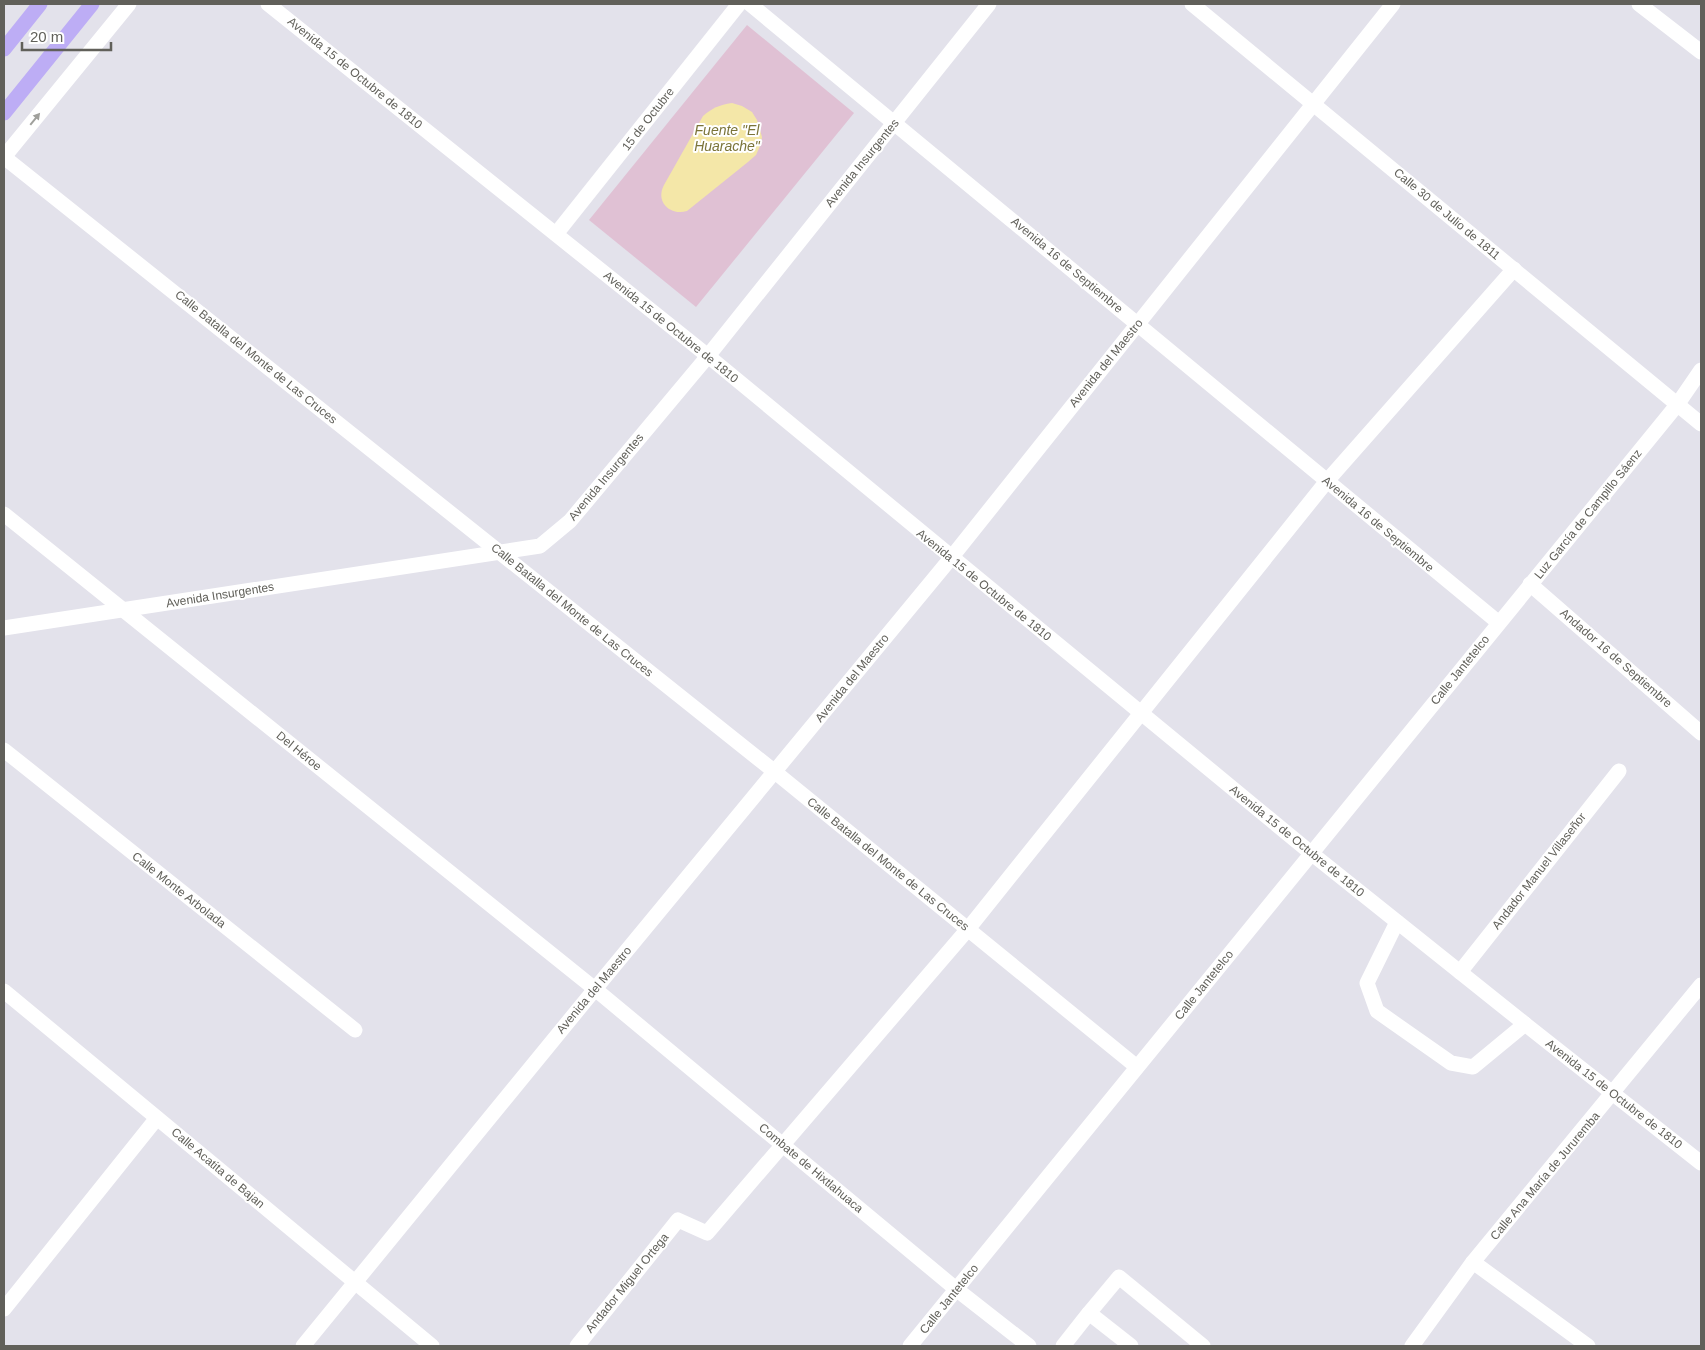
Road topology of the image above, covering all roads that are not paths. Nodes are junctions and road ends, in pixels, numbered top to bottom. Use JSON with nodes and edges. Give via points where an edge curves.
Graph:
{"nodes":[{"id":1,"x":40,"y":4,"type":"edge"},
{"id":2,"x":92,"y":4,"type":"edge"},
{"id":3,"x":129,"y":4,"type":"edge"},
{"id":4,"x":268,"y":4,"type":"edge"},
{"id":5,"x":739,"y":4,"type":"edge"},
{"id":6,"x":750,"y":4,"type":"edge"},
{"id":7,"x":989,"y":4,"type":"edge"},
{"id":8,"x":1192,"y":4,"type":"edge"},
{"id":9,"x":1394,"y":4,"type":"edge"},
{"id":10,"x":1639,"y":4,"type":"edge"},
{"id":11,"x":4,"y":49,"type":"edge"},
{"id":12,"x":1701,"y":52,"type":"edge"},
{"id":13,"x":1314,"y":103,"type":"junction"},
{"id":14,"x":4,"y":113,"type":"edge"},
{"id":15,"x":894,"y":122,"type":"junction"},
{"id":16,"x":4,"y":157,"type":"edge"},
{"id":17,"x":556,"y":234,"type":"junction"},
{"id":18,"x":1514,"y":269,"type":"junction"},
{"id":19,"x":1138,"y":324,"type":"junction"},
{"id":20,"x":708,"y":356,"type":"junction"},
{"id":21,"x":1701,"y":370,"type":"edge"},
{"id":22,"x":1677,"y":405,"type":"junction"},
{"id":23,"x":1701,"y":424,"type":"edge"},
{"id":24,"x":1327,"y":481,"type":"junction"},
{"id":25,"x":4,"y":514,"type":"edge"},
{"id":26,"x":499,"y":552,"type":"junction"},
{"id":27,"x":951,"y":558,"type":"junction"},
{"id":28,"x":1530,"y":584,"type":"junction"},
{"id":29,"x":124,"y":610,"type":"junction"},
{"id":30,"x":1498,"y":623,"type":"junction"},
{"id":31,"x":4,"y":628,"type":"edge"},
{"id":32,"x":1141,"y":714,"type":"junction"},
{"id":33,"x":1701,"y":733,"type":"edge"},
{"id":34,"x":4,"y":750,"type":"edge"},
{"id":35,"x":1619,"y":771,"type":"dead end"},
{"id":36,"x":775,"y":772,"type":"junction"},
{"id":37,"x":1311,"y":853,"type":"junction"},
{"id":38,"x":1397,"y":922,"type":"junction"},
{"id":39,"x":968,"y":929,"type":"junction"},
{"id":40,"x":1460,"y":972,"type":"junction"},
{"id":41,"x":1701,"y":985,"type":"edge"},
{"id":42,"x":595,"y":989,"type":"junction"},
{"id":43,"x":4,"y":991,"type":"edge"},
{"id":44,"x":1525,"y":1024,"type":"junction"},
{"id":45,"x":355,"y":1030,"type":"dead end"},
{"id":46,"x":1137,"y":1067,"type":"junction"},
{"id":47,"x":1613,"y":1093,"type":"junction"},
{"id":48,"x":157,"y":1118,"type":"junction"},
{"id":49,"x":783,"y":1146,"type":"junction"},
{"id":50,"x":1701,"y":1163,"type":"edge"},
{"id":51,"x":1473,"y":1262,"type":"junction"},
{"id":52,"x":355,"y":1281,"type":"junction"},
{"id":53,"x":956,"y":1289,"type":"junction"},
{"id":54,"x":4,"y":1309,"type":"edge"},
{"id":55,"x":1089,"y":1313,"type":"junction"},
{"id":56,"x":302,"y":1346,"type":"edge"},
{"id":57,"x":432,"y":1346,"type":"edge"},
{"id":58,"x":576,"y":1346,"type":"edge"},
{"id":59,"x":910,"y":1346,"type":"edge"},
{"id":60,"x":1029,"y":1346,"type":"edge"},
{"id":61,"x":1063,"y":1346,"type":"edge"},
{"id":62,"x":1131,"y":1346,"type":"edge"},
{"id":63,"x":1203,"y":1346,"type":"edge"},
{"id":64,"x":1412,"y":1346,"type":"edge"},
{"id":65,"x":1588,"y":1346,"type":"edge"}],
"edges":[{"from":1,"to":11,"type":"main road"},
{"from":2,"to":14,"type":"main road"},
{"from":16,"to":3,"type":"street","one_way":true},
{"from":4,"to":17,"type":"street","name":"Avenida 15 de Octubre de 1810"},
{"from":5,"to":17,"type":"street","name":"15 de Octubre"},
{"from":6,"to":15,"type":"street","name":"Avenida 16 de Septiembre"},
{"from":7,"to":15,"type":"street","name":"Avenida Insurgentes"},
{"from":8,"to":13,"type":"street","name":"Calle 30 de Julio de 1811"},
{"from":9,"to":13,"type":"street","name":"Avenida del Maestro"},
{"from":10,"to":12,"type":"street"},
{"from":13,"to":18,"type":"street","name":"Calle 30 de Julio de 1811"},
{"from":13,"to":19,"type":"street","name":"Avenida del Maestro"},
{"from":15,"to":19,"type":"street","name":"Avenida 16 de Septiembre"},
{"from":15,"to":20,"type":"street","name":"Avenida Insurgentes"},
{"from":16,"to":26,"type":"street","name":"Calle Batalla del Monte de Las Cruces"},
{"from":17,"to":20,"type":"street","name":"Avenida 15 de Octubre de 1810"},
{"from":18,"to":22,"type":"street","name":"Calle 30 de Julio de 1811"},
{"from":18,"to":24,"type":"street"},
{"from":19,"to":24,"type":"street","name":"Avenida 16 de Septiembre"},
{"from":19,"to":27,"type":"street","name":"Avenida del Maestro"},
{"from":20,"to":26,"type":"street","name":"Avenida Insurgentes","via":[[570,521],[540,546]]},
{"from":20,"to":27,"type":"street","name":"Avenida 15 de Octubre de 1810"},
{"from":21,"to":22,"type":"street","name":"Luz García de Campillo Sáenz"},
{"from":22,"to":23,"type":"street","name":"Calle 30 de Julio de 1811"},
{"from":22,"to":28,"type":"street","name":"Luz García de Campillo Sáenz"},
{"from":24,"to":30,"type":"street","name":"Avenida 16 de Septiembre"},
{"from":24,"to":32,"type":"street"},
{"from":25,"to":29,"type":"street","name":"Del Héroe"},
{"from":26,"to":29,"type":"street","name":"Avenida Insurgentes"},
{"from":26,"to":36,"type":"street","name":"Calle Batalla del Monte de Las Cruces"},
{"from":27,"to":32,"type":"street","name":"Avenida 15 de Octubre de 1810"},
{"from":27,"to":36,"type":"street","name":"Avenida del Maestro"},
{"from":28,"to":30,"type":"street","name":"Luz García de Campillo Sáenz"},
{"from":28,"to":33,"type":"street","name":"Andador 16 de Septiembre"},
{"from":29,"to":31,"type":"street","name":"Avenida Insurgentes"},
{"from":29,"to":42,"type":"street","name":"Del Héroe"},
{"from":30,"to":37,"type":"street","name":"Calle Jantetelco"},
{"from":32,"to":37,"type":"street","name":"Avenida 15 de Octubre de 1810"},
{"from":32,"to":39,"type":"street"},
{"from":34,"to":45,"type":"street","name":"Calle Monte Arbolada"},
{"from":35,"to":40,"type":"street","name":"Andador Manuel Villaseñor"},
{"from":36,"to":39,"type":"street","name":"Calle Batalla del Monte de Las Cruces"},
{"from":36,"to":42,"type":"street","name":"Avenida del Maestro"},
{"from":37,"to":38,"type":"street","name":"Avenida 15 de Octubre de 1810"},
{"from":37,"to":46,"type":"street","name":"Calle Jantetelco"},
{"from":38,"to":40,"type":"street","name":"Avenida 15 de Octubre de 1810"},
{"from":38,"to":44,"type":"street","via":[[1367,984],[1377,1011],[1451,1063],[1473,1068]]},
{"from":39,"to":46,"type":"street","name":"Calle Batalla del Monte de Las Cruces"},
{"from":39,"to":49,"type":"street"},
{"from":40,"to":44,"type":"street","name":"Avenida 15 de Octubre de 1810"},
{"from":41,"to":47,"type":"street","name":"Calle Ana María de Jururemba"},
{"from":42,"to":49,"type":"street","name":"Combate de Hixtlahuaca"},
{"from":42,"to":52,"type":"street","name":"Avenida del Maestro"},
{"from":43,"to":48,"type":"street","name":"Calle Acatita de Bajan"},
{"from":44,"to":47,"type":"street","name":"Avenida 15 de Octubre de 1810"},
{"from":46,"to":53,"type":"street","name":"Calle Jantetelco"},
{"from":47,"to":50,"type":"street","name":"Avenida 15 de Octubre de 1810"},
{"from":47,"to":51,"type":"street","name":"Calle Ana María de Jururemba"},
{"from":48,"to":52,"type":"street","name":"Calle Acatita de Bajan"},
{"from":48,"to":54,"type":"street"},
{"from":49,"to":53,"type":"street","name":"Combate de Hixtlahuaca"},
{"from":49,"to":58,"type":"street","name":"Andador Miguel Ortega","via":[[707,1232],[678,1220]]},
{"from":51,"to":64,"type":"street","name":"Calle Ana María de Jururemba"},
{"from":51,"to":65,"type":"street"},
{"from":52,"to":56,"type":"street","name":"Avenida del Maestro"},
{"from":52,"to":57,"type":"street","name":"Calle Acatita de Bajan"},
{"from":53,"to":59,"type":"street","name":"Calle Jantetelco"},
{"from":53,"to":60,"type":"street","name":"Combate de Hixtlahuaca"},
{"from":55,"to":61,"type":"street"},
{"from":55,"to":62,"type":"street"},
{"from":55,"to":63,"type":"street","via":[[1119,1277]]}]}
